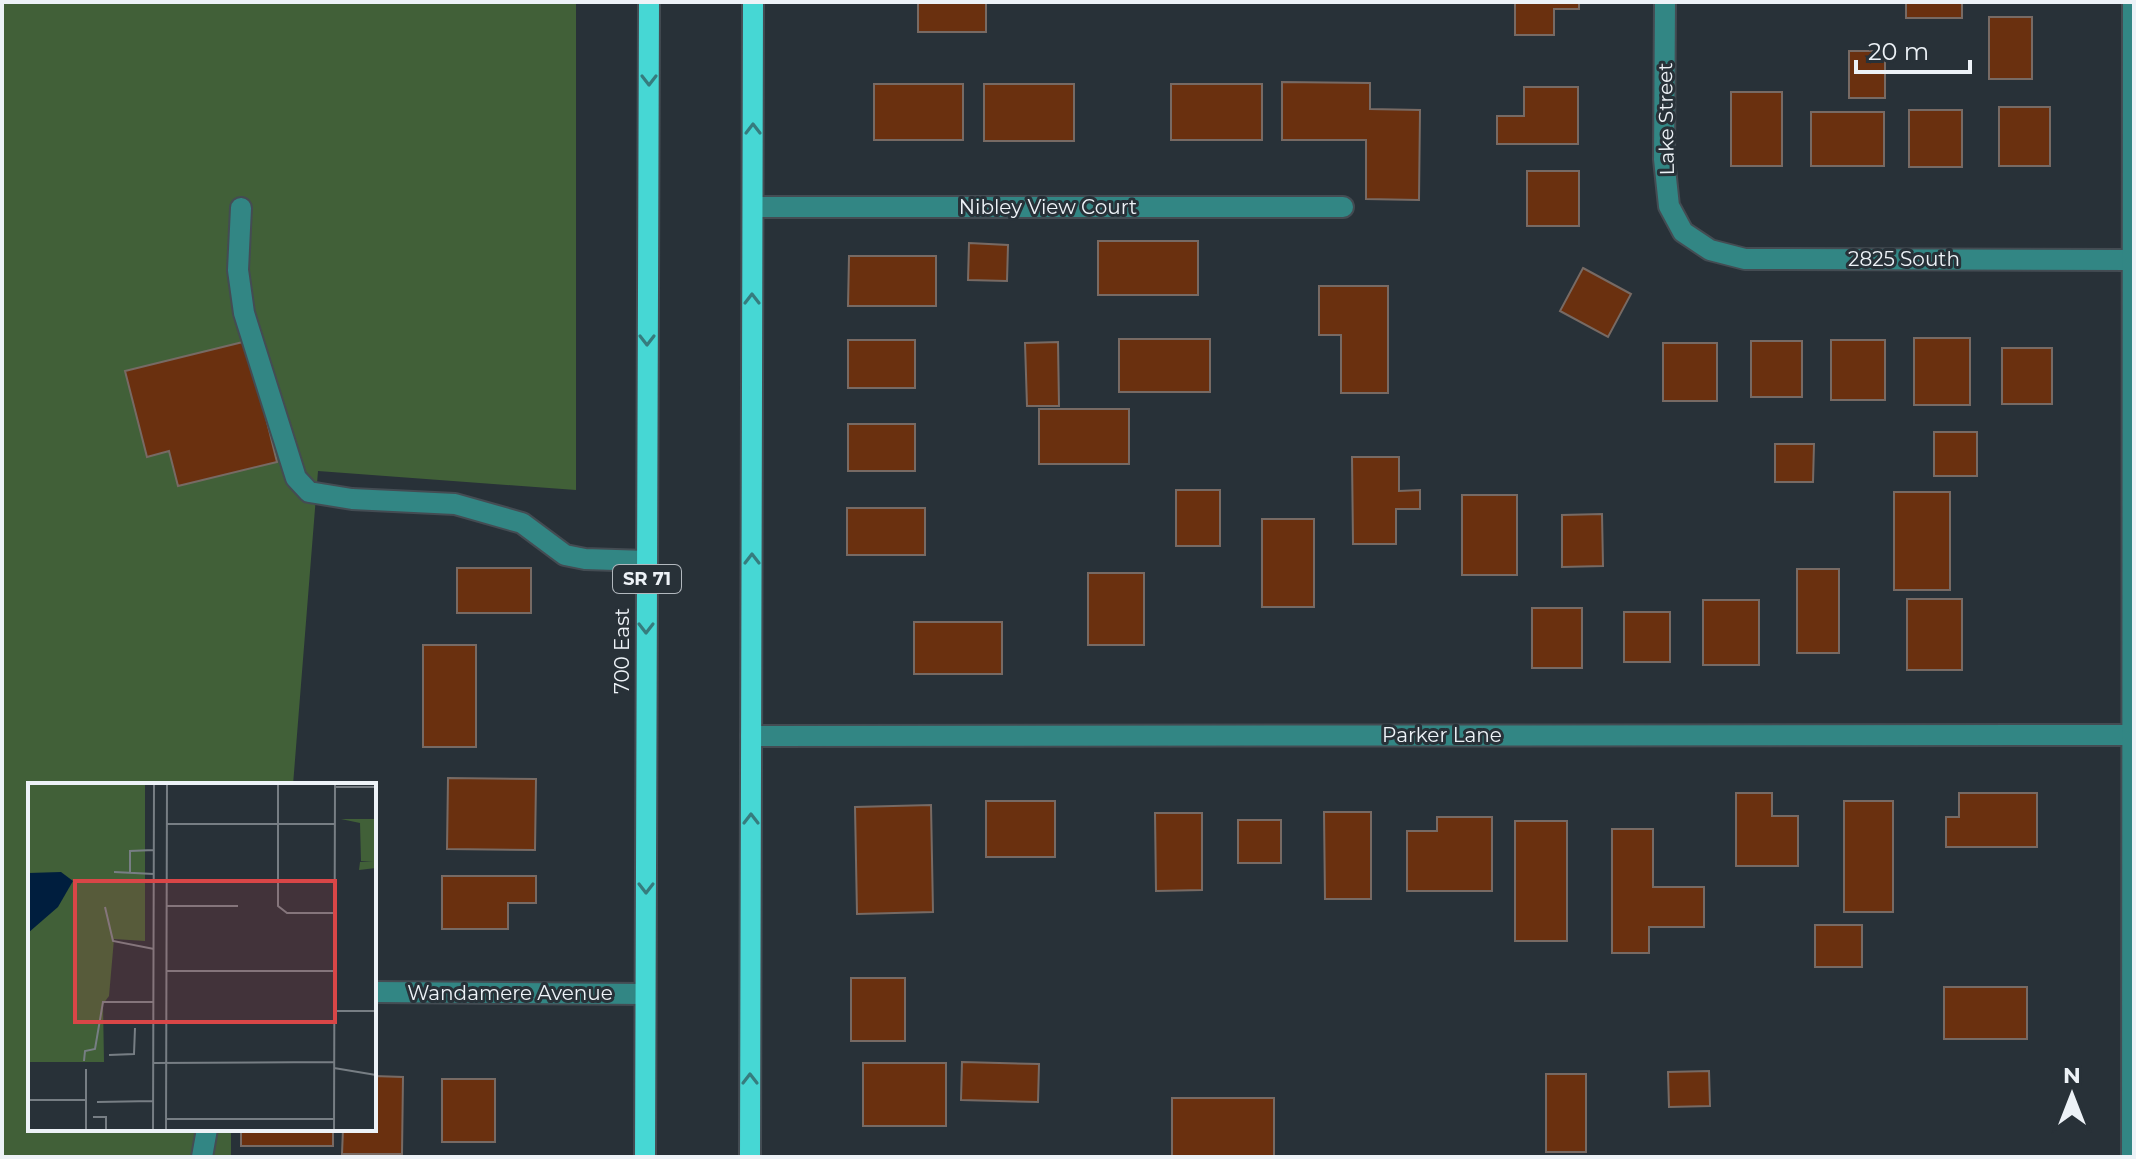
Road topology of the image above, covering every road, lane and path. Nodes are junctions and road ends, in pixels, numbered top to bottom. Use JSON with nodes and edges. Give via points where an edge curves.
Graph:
{"nodes":[{"id":1,"x":649,"y":2,"type":"edge"},
{"id":2,"x":753,"y":2,"type":"edge"},
{"id":3,"x":1665,"y":2,"type":"edge"},
{"id":4,"x":2133,"y":2,"type":"edge"},
{"id":5,"x":753,"y":207,"type":"junction"},
{"id":6,"x":1343,"y":207,"type":"dead end"},
{"id":7,"x":241,"y":208,"type":"dead end"},
{"id":8,"x":1683,"y":232,"type":"joint"},
{"id":9,"x":2132,"y":260,"type":"edge"},
{"id":10,"x":647,"y":561,"type":"junction"},
{"id":11,"x":2132,"y":735,"type":"edge"},
{"id":12,"x":751,"y":736,"type":"junction"},
{"id":13,"x":376,"y":992,"type":"edge"},
{"id":14,"x":645,"y":994,"type":"junction"},
{"id":15,"x":2133,"y":1069,"type":"edge"},
{"id":16,"x":207,"y":1131,"type":"edge"},
{"id":17,"x":202,"y":1157,"type":"edge"},
{"id":18,"x":645,"y":1157,"type":"edge"},
{"id":19,"x":750,"y":1157,"type":"edge"},
{"id":20,"x":2132,"y":1157,"type":"edge"}],
"edges":[{"from":1,"to":10,"type":"main road","name":"700 East","number":"SR 71","one_way":true},
{"from":5,"to":2,"type":"main road","one_way":true},
{"from":3,"to":8,"type":"street","name":"Lake Street","via":[[1664,159],[1669,206]]},
{"from":4,"to":9,"type":"street"},
{"from":5,"to":6,"type":"street","name":"Nibley View Court"},
{"from":12,"to":5,"type":"main road","one_way":true},
{"from":7,"to":10,"type":"street","via":[[238,270],[244,313],[296,478],[309,492],[455,504],[522,523],[565,555]]},
{"from":8,"to":9,"type":"street","name":"2825 South","via":[[1710,250],[1745,259]]},
{"from":9,"to":11,"type":"street"},
{"from":10,"to":14,"type":"main road","name":"700 East","number":"SR 71","one_way":true},
{"from":11,"to":12,"type":"street","name":"Parker Lane"},
{"from":11,"to":15,"type":"street"},
{"from":19,"to":12,"type":"main road","one_way":true},
{"from":13,"to":14,"type":"street","name":"Wandamere Avenue"},
{"from":14,"to":18,"type":"main road","name":"700 East","number":"SR 71"},
{"from":15,"to":20,"type":"street"},
{"from":16,"to":17,"type":"street"}]}
